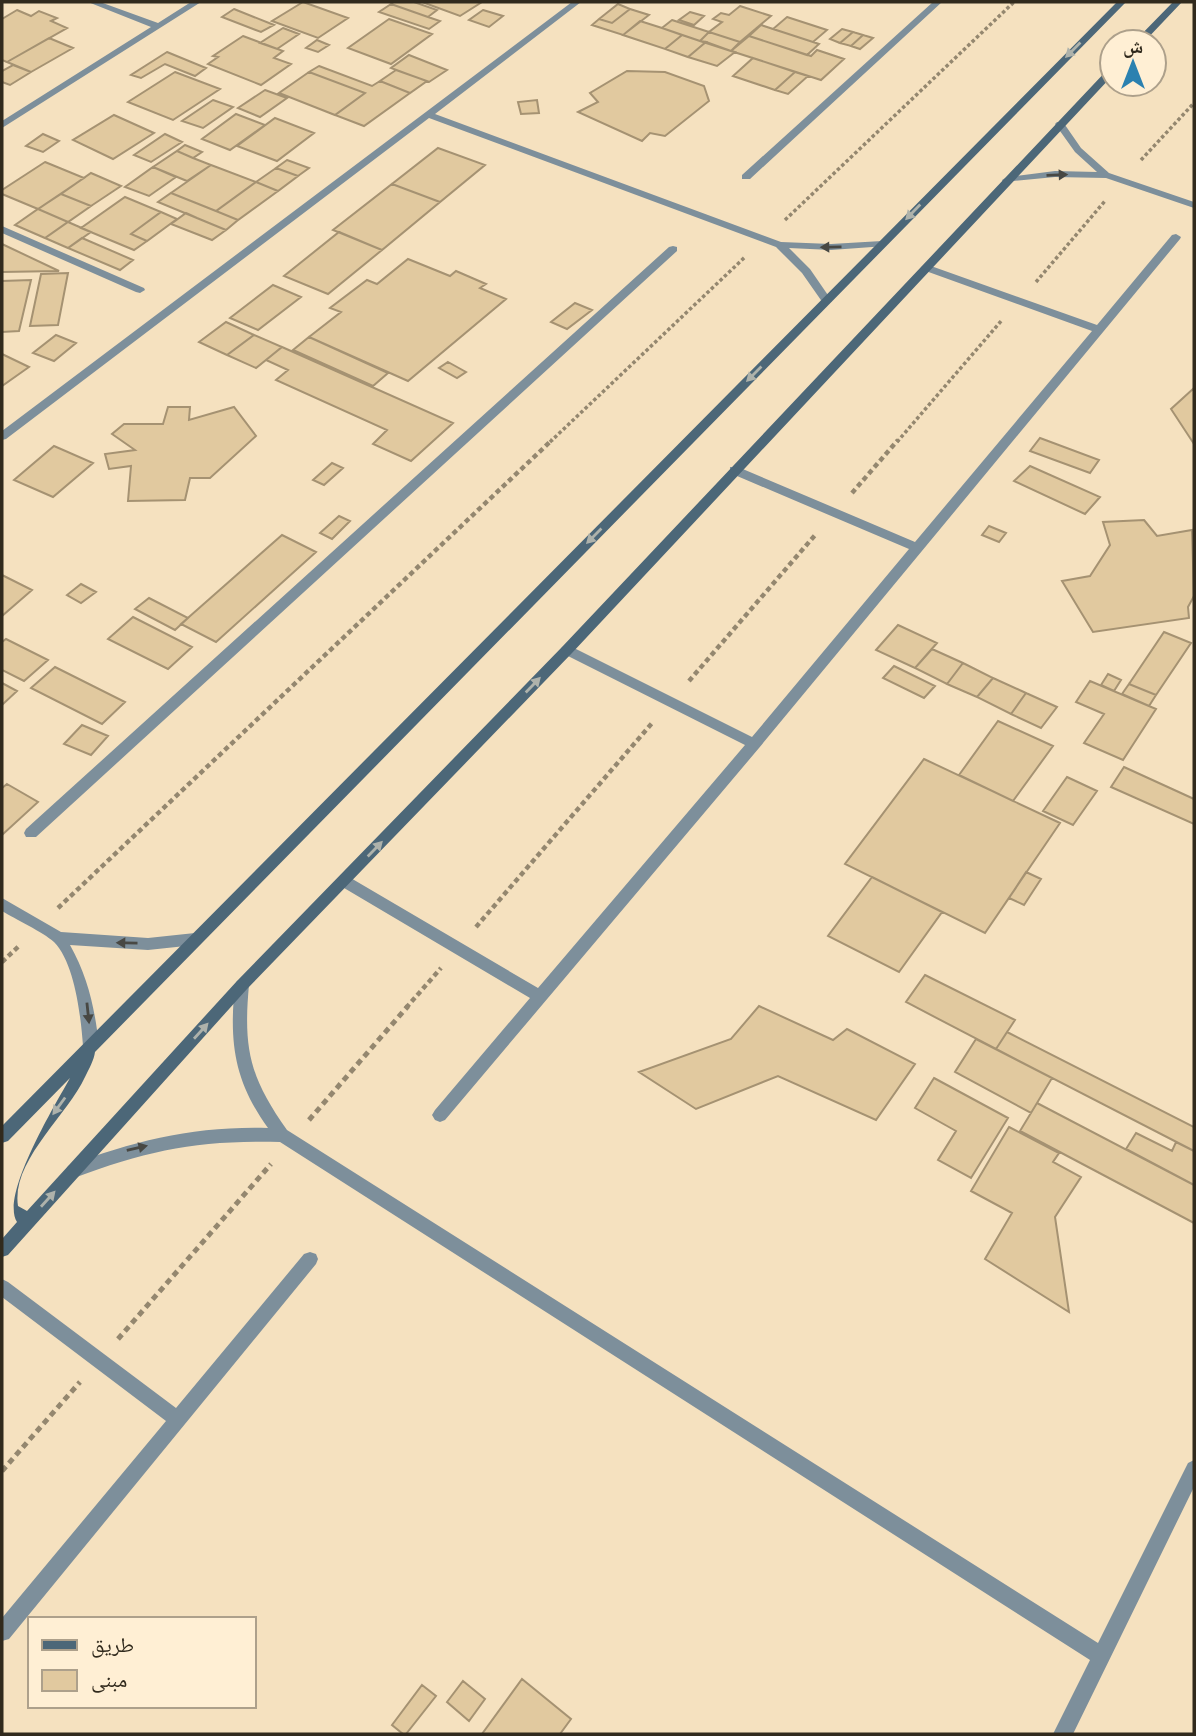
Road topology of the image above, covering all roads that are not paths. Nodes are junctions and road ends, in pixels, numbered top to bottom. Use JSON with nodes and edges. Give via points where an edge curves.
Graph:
{"nodes":[{"id":1,"x":92,"y":2,"type":"edge"},
{"id":2,"x":197,"y":2,"type":"edge"},
{"id":3,"x":577,"y":2,"type":"edge"},
{"id":4,"x":938,"y":2,"type":"edge"},
{"id":5,"x":1122,"y":2,"type":"edge"},
{"id":6,"x":1178,"y":2,"type":"edge"},
{"id":7,"x":158,"y":26,"type":"junction"},
{"id":8,"x":1153,"y":28,"type":"edge"},
{"id":9,"x":1098,"y":85,"type":"edge"},
{"id":10,"x":427,"y":114,"type":"junction"},
{"id":11,"x":1060,"y":124,"type":"junction"},
{"id":12,"x":2,"y":125,"type":"edge"},
{"id":13,"x":1107,"y":176,"type":"junction"},
{"id":14,"x":746,"y":177,"type":"dead end"},
{"id":15,"x":1007,"y":180,"type":"junction"},
{"id":16,"x":1194,"y":205,"type":"edge"},
{"id":17,"x":2,"y":229,"type":"edge"},
{"id":18,"x":1175,"y":237,"type":"dead end"},
{"id":19,"x":882,"y":244,"type":"junction"},
{"id":20,"x":780,"y":245,"type":"junction"},
{"id":21,"x":673,"y":249,"type":"dead end"},
{"id":22,"x":927,"y":268,"type":"junction"},
{"id":23,"x":141,"y":290,"type":"dead end"},
{"id":24,"x":827,"y":301,"type":"junction"},
{"id":25,"x":1099,"y":330,"type":"junction"},
{"id":26,"x":2,"y":436,"type":"edge"},
{"id":27,"x":734,"y":470,"type":"junction"},
{"id":28,"x":915,"y":547,"type":"junction"},
{"id":29,"x":567,"y":650,"type":"junction"},
{"id":30,"x":754,"y":744,"type":"junction"},
{"id":31,"x":31,"y":833,"type":"dead end"},
{"id":32,"x":344,"y":881,"type":"junction"},
{"id":33,"x":2,"y":904,"type":"edge"},
{"id":34,"x":59,"y":938,"type":"junction"},
{"id":35,"x":195,"y":939,"type":"junction"},
{"id":36,"x":242,"y":985,"type":"junction"},
{"id":37,"x":539,"y":996,"type":"junction"},
{"id":38,"x":92,"y":1046,"type":"junction"},
{"id":39,"x":440,"y":1115,"type":"dead end"},
{"id":40,"x":2,"y":1136,"type":"edge"},
{"id":41,"x":287,"y":1138,"type":"junction"},
{"id":42,"x":73,"y":1171,"type":"junction"},
{"id":43,"x":29,"y":1220,"type":"junction"},
{"id":44,"x":2,"y":1250,"type":"edge"},
{"id":45,"x":310,"y":1259,"type":"dead end"},
{"id":46,"x":2,"y":1287,"type":"edge"},
{"id":47,"x":177,"y":1419,"type":"junction"},
{"id":48,"x":1194,"y":1469,"type":"edge"},
{"id":49,"x":2,"y":1632,"type":"edge"},
{"id":50,"x":1101,"y":1656,"type":"junction"},
{"id":51,"x":1063,"y":1734,"type":"edge"}],
"edges":[{"from":1,"to":7,"type":"street"},
{"from":2,"to":7,"type":"street"},
{"from":3,"to":10,"type":"street"},
{"from":4,"to":14,"type":"street"},
{"from":5,"to":19,"type":"main road","one_way":true},
{"from":6,"to":8,"type":"main road"},
{"from":7,"to":12,"type":"street"},
{"from":9,"to":11,"type":"main road"},
{"from":10,"to":20,"type":"street"},
{"from":10,"to":26,"type":"street"},
{"from":11,"to":13,"type":"street","via":[[1078,150]]},
{"from":11,"to":15,"type":"main road"},
{"from":15,"to":13,"type":"street","one_way":true,"via":[[1055,174]]},
{"from":13,"to":16,"type":"street"},
{"from":15,"to":22,"type":"main road"},
{"from":17,"to":23,"type":"street"},
{"from":18,"to":25,"type":"street"},
{"from":19,"to":20,"type":"street","one_way":true},
{"from":19,"to":24,"type":"main road"},
{"from":20,"to":24,"type":"street"},
{"from":21,"to":31,"type":"street"},
{"from":22,"to":25,"type":"street"},
{"from":22,"to":27,"type":"main road"},
{"from":24,"to":35,"type":"main road","one_way":true},
{"from":25,"to":28,"type":"street"},
{"from":27,"to":28,"type":"street"},
{"from":27,"to":29,"type":"main road"},
{"from":28,"to":30,"type":"street"},
{"from":29,"to":30,"type":"street"},
{"from":32,"to":29,"type":"main road","one_way":true},
{"from":30,"to":37,"type":"street"},
{"from":32,"to":36,"type":"main road"},
{"from":32,"to":37,"type":"street"},
{"from":33,"to":34,"type":"street"},
{"from":35,"to":34,"type":"street","one_way":true,"via":[[148,944]]},
{"from":34,"to":38,"type":"street","one_way":true,"via":[[88,1002]]},
{"from":35,"to":38,"type":"main road"},
{"from":36,"to":41,"type":"street","via":[[237,1024],[242,1063],[257,1101]]},
{"from":42,"to":36,"type":"main road","one_way":true},
{"from":37,"to":39,"type":"street"},
{"from":38,"to":40,"type":"main road"},
{"from":38,"to":43,"type":"main road","one_way":true,"via":[[59,1108],[6,1172],[3,1192],[10,1209]]},
{"from":42,"to":41,"type":"street","one_way":true,"via":[[124,1151],[177,1139],[230,1133]]},
{"from":41,"to":50,"type":"street"},
{"from":43,"to":42,"type":"main road","one_way":true},
{"from":43,"to":44,"type":"main road"},
{"from":45,"to":47,"type":"street"},
{"from":46,"to":47,"type":"street"},
{"from":47,"to":49,"type":"street"},
{"from":48,"to":50,"type":"street"},
{"from":50,"to":51,"type":"street"}]}
